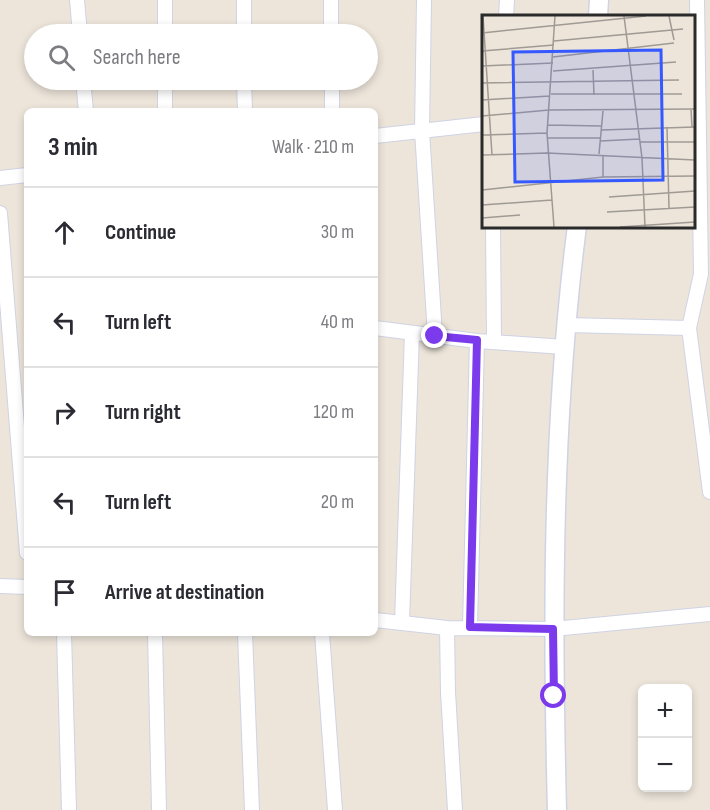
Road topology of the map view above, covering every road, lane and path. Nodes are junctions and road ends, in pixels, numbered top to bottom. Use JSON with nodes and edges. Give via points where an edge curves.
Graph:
{"nodes":[{"id":1,"x":77,"y":0,"type":"edge"},
{"id":2,"x":165,"y":0,"type":"edge"},
{"id":3,"x":244,"y":0,"type":"edge"},
{"id":4,"x":331,"y":0,"type":"edge"},
{"id":5,"x":424,"y":0,"type":"edge"},
{"id":6,"x":507,"y":0,"type":"edge"},
{"id":7,"x":599,"y":0,"type":"edge"},
{"id":8,"x":697,"y":0,"type":"edge"},
{"id":9,"x":506,"y":15,"type":"edge"},
{"id":10,"x":598,"y":15,"type":"edge"},
{"id":11,"x":79,"y":24,"type":"edge"},
{"id":12,"x":165,"y":24,"type":"edge"},
{"id":13,"x":244,"y":24,"type":"edge"},
{"id":14,"x":331,"y":24,"type":"edge"},
{"id":15,"x":84,"y":90,"type":"edge"},
{"id":16,"x":165,"y":90,"type":"edge"},
{"id":17,"x":244,"y":90,"type":"edge"},
{"id":18,"x":332,"y":90,"type":"edge"},
{"id":19,"x":86,"y":108,"type":"edge"},
{"id":20,"x":165,"y":108,"type":"edge"},
{"id":21,"x":244,"y":108,"type":"edge"},
{"id":22,"x":332,"y":108,"type":"edge"},
{"id":23,"x":700,"y":110,"type":"edge"},
{"id":24,"x":482,"y":124,"type":"edge"},
{"id":25,"x":422,"y":131,"type":"junction"},
{"id":26,"x":378,"y":136,"type":"edge"},
{"id":27,"x":24,"y":175,"type":"edge"},
{"id":28,"x":0,"y":178,"type":"edge"},
{"id":29,"x":0,"y":213,"type":"edge"},
{"id":30,"x":493,"y":228,"type":"edge"},
{"id":31,"x":577,"y":228,"type":"edge"},
{"id":32,"x":566,"y":326,"type":"junction"},
{"id":33,"x":378,"y":328,"type":"edge"},
{"id":34,"x":689,"y":328,"type":"junction"},
{"id":35,"x":412,"y":333,"type":"junction"},
{"id":36,"x":435,"y":336,"type":"junction"},
{"id":37,"x":477,"y":340,"type":"junction"},
{"id":38,"x":494,"y":342,"type":"junction"},
{"id":39,"x":565,"y":347,"type":"junction"},
{"id":40,"x":710,"y":492,"type":"edge"},
{"id":41,"x":24,"y":515,"type":"edge"},
{"id":42,"x":0,"y":586,"type":"edge"},
{"id":43,"x":24,"y":587,"type":"edge"},
{"id":44,"x":710,"y":614,"type":"edge"},
{"id":45,"x":378,"y":620,"type":"edge"},
{"id":46,"x":402,"y":622,"type":"junction"},
{"id":47,"x":470,"y":627,"type":"junction"},
{"id":48,"x":447,"y":628,"type":"junction"},
{"id":49,"x":553,"y":629,"type":"junction"},
{"id":50,"x":64,"y":636,"type":"edge"},
{"id":51,"x":156,"y":636,"type":"edge"},
{"id":52,"x":245,"y":636,"type":"edge"},
{"id":53,"x":322,"y":636,"type":"edge"},
{"id":54,"x":69,"y":810,"type":"edge"},
{"id":55,"x":159,"y":810,"type":"edge"},
{"id":56,"x":252,"y":810,"type":"edge"},
{"id":57,"x":335,"y":810,"type":"edge"},
{"id":58,"x":455,"y":810,"type":"edge"},
{"id":59,"x":557,"y":810,"type":"edge"}],
"edges":[{"from":1,"to":11,"type":"street"},
{"from":2,"to":12,"type":"street"},
{"from":3,"to":13,"type":"street"},
{"from":4,"to":14,"type":"street"},
{"from":5,"to":25,"type":"street"},
{"from":6,"to":9,"type":"street"},
{"from":7,"to":10,"type":"main road"},
{"from":8,"to":23,"type":"street"},
{"from":15,"to":19,"type":"street"},
{"from":16,"to":20,"type":"street"},
{"from":17,"to":21,"type":"street"},
{"from":18,"to":22,"type":"street"},
{"from":23,"to":34,"type":"street","via":[[701,274]]},
{"from":24,"to":25,"type":"street"},
{"from":25,"to":26,"type":"street"},
{"from":25,"to":36,"type":"street"},
{"from":27,"to":28,"type":"street"},
{"from":29,"to":41,"type":"street"},
{"from":30,"to":38,"type":"street"},
{"from":31,"to":32,"type":"main road"},
{"from":32,"to":34,"type":"street"},
{"from":32,"to":39,"type":"main road"},
{"from":33,"to":35,"type":"street"},
{"from":34,"to":40,"type":"street"},
{"from":35,"to":36,"type":"street"},
{"from":35,"to":46,"type":"street"},
{"from":36,"to":37,"type":"street"},
{"from":37,"to":38,"type":"street"},
{"from":37,"to":47,"type":"street"},
{"from":38,"to":39,"type":"street"},
{"from":39,"to":49,"type":"main road"},
{"from":42,"to":43,"type":"street"},
{"from":44,"to":49,"type":"street"},
{"from":45,"to":46,"type":"street"},
{"from":46,"to":48,"type":"street"},
{"from":47,"to":48,"type":"street"},
{"from":47,"to":49,"type":"street"},
{"from":48,"to":58,"type":"street"},
{"from":49,"to":59,"type":"main road"},
{"from":50,"to":54,"type":"street"},
{"from":51,"to":55,"type":"street"},
{"from":52,"to":56,"type":"street"},
{"from":53,"to":57,"type":"street"}]}
